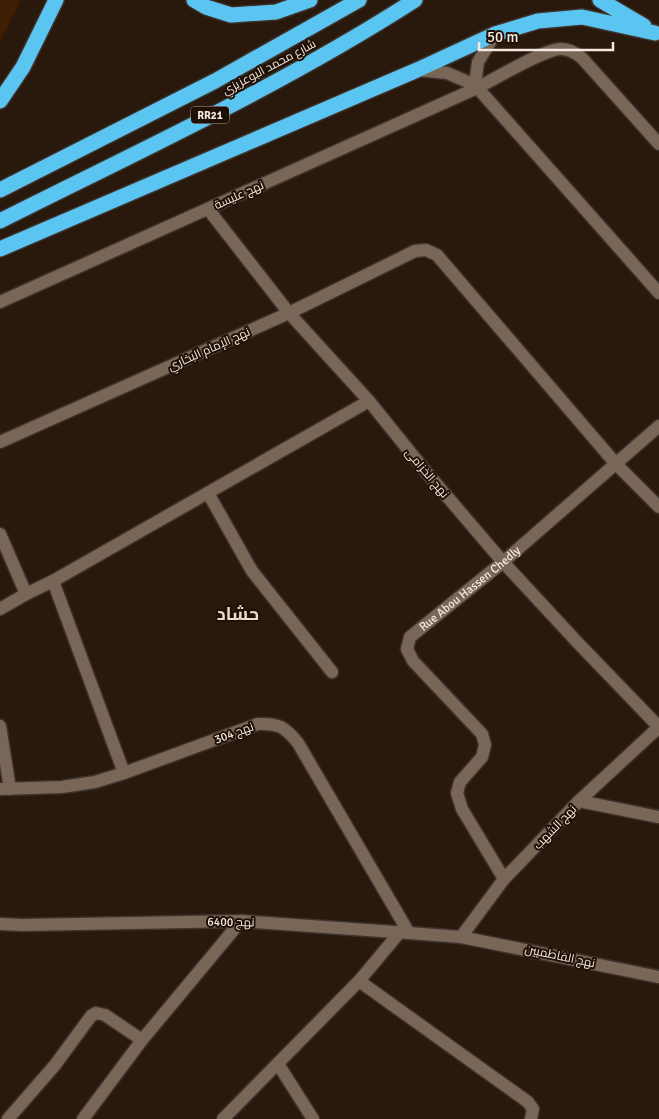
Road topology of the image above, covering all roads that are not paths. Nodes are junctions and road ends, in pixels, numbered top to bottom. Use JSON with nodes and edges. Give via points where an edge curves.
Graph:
{"nodes":[{"id":1,"x":56,"y":0,"type":"edge"},
{"id":2,"x":194,"y":0,"type":"edge"},
{"id":3,"x":310,"y":0,"type":"edge"},
{"id":4,"x":359,"y":0,"type":"edge"},
{"id":5,"x":415,"y":0,"type":"edge"},
{"id":6,"x":600,"y":0,"type":"edge"},
{"id":7,"x":495,"y":34,"type":"junction"},
{"id":8,"x":657,"y":34,"type":"edge"},
{"id":9,"x":417,"y":70,"type":"junction"},
{"id":10,"x":476,"y":87,"type":"junction"},
{"id":11,"x":0,"y":101,"type":"edge"},
{"id":12,"x":659,"y":144,"type":"edge"},
{"id":13,"x":0,"y":190,"type":"edge"},
{"id":14,"x":208,"y":209,"type":"junction"},
{"id":15,"x":0,"y":221,"type":"edge"},
{"id":16,"x":0,"y":249,"type":"edge"},
{"id":17,"x":659,"y":293,"type":"edge"},
{"id":18,"x":0,"y":302,"type":"edge"},
{"id":19,"x":289,"y":313,"type":"junction"},
{"id":20,"x":369,"y":401,"type":"junction"},
{"id":21,"x":659,"y":426,"type":"edge"},
{"id":22,"x":0,"y":442,"type":"edge"},
{"id":23,"x":616,"y":464,"type":"junction"},
{"id":24,"x":208,"y":493,"type":"junction"},
{"id":25,"x":659,"y":507,"type":"edge"},
{"id":26,"x":0,"y":534,"type":"edge"},
{"id":27,"x":503,"y":562,"type":"junction"},
{"id":28,"x":53,"y":581,"type":"junction"},
{"id":29,"x":26,"y":594,"type":"junction"},
{"id":30,"x":0,"y":610,"type":"edge"},
{"id":31,"x":332,"y":672,"type":"dead end"},
{"id":32,"x":0,"y":726,"type":"edge"},
{"id":33,"x":659,"y":727,"type":"edge"},
{"id":34,"x":124,"y":773,"type":"junction"},
{"id":35,"x":5,"y":789,"type":"edge"},
{"id":36,"x":579,"y":801,"type":"junction"},
{"id":37,"x":659,"y":817,"type":"edge"},
{"id":38,"x":504,"y":879,"type":"junction"},
{"id":39,"x":241,"y":921,"type":"junction"},
{"id":40,"x":0,"y":924,"type":"edge"},
{"id":41,"x":404,"y":932,"type":"junction"},
{"id":42,"x":461,"y":937,"type":"junction"},
{"id":43,"x":659,"y":978,"type":"edge"},
{"id":44,"x":359,"y":981,"type":"junction"},
{"id":45,"x":142,"y":1040,"type":"junction"},
{"id":46,"x":278,"y":1064,"type":"junction"},
{"id":47,"x":8,"y":1119,"type":"edge"},
{"id":48,"x":83,"y":1119,"type":"edge"},
{"id":49,"x":223,"y":1119,"type":"edge"},
{"id":50,"x":313,"y":1119,"type":"edge"},
{"id":51,"x":531,"y":1119,"type":"edge"}],
"edges":[{"from":1,"to":11,"type":"highway","via":[[23,67]]},
{"from":2,"to":3,"type":"highway","via":[[231,15],[276,12]]},
{"from":4,"to":13,"type":"highway","name":"شارع محمد البوعزيزي","number":"RR21","via":[[215,81]]},
{"from":5,"to":15,"type":"highway","name":"شارع محمد البوعزيزي","number":"RR21","via":[[228,106]]},
{"from":6,"to":8,"type":"highway"},
{"from":7,"to":8,"type":"highway","via":[[538,21],[582,17]]},
{"from":7,"to":9,"type":"highway"},
{"from":7,"to":10,"type":"street","via":[[478,62]]},
{"from":9,"to":10,"type":"street","via":[[447,73]]},
{"from":9,"to":16,"type":"highway"},
{"from":10,"to":12,"type":"street","via":[[545,53],[560,49],[573,51]]},
{"from":10,"to":14,"type":"street","name":"نهج عليسة"},
{"from":10,"to":17,"type":"street"},
{"from":14,"to":18,"type":"street","name":"نهج عليسة"},
{"from":14,"to":19,"type":"street","name":"نهج الخزامى"},
{"from":19,"to":20,"type":"street","name":"نهج الخزامى"},
{"from":19,"to":22,"type":"street","name":"نهج الإمام البخاري"},
{"from":19,"to":23,"type":"street","name":"نهج الإمام البخاري","via":[[415,251],[426,250],[437,255]]},
{"from":20,"to":24,"type":"street"},
{"from":20,"to":27,"type":"street","name":"نهج الخزامى"},
{"from":21,"to":23,"type":"street","name":"Rue Abou Hassen Chedly"},
{"from":23,"to":25,"type":"street"},
{"from":23,"to":27,"type":"street","name":"Rue Abou Hassen Chedly"},
{"from":24,"to":28,"type":"street"},
{"from":24,"to":31,"type":"street","via":[[252,571]]},
{"from":26,"to":29,"type":"street"},
{"from":27,"to":33,"type":"street","name":"نهج الخزامى"},
{"from":27,"to":38,"type":"street","name":"Rue Abou Hassen Chedly","via":[[410,637],[407,649],[413,661],[482,734],[485,745],[482,757],[460,782],[456,793],[462,809]]},
{"from":28,"to":29,"type":"street"},
{"from":28,"to":34,"type":"street"},
{"from":29,"to":30,"type":"street"},
{"from":32,"to":35,"type":"street"},
{"from":33,"to":36,"type":"street","name":"نهج الشهب"},
{"from":34,"to":35,"type":"street","name":"نهج 304","via":[[62,787]]},
{"from":34,"to":41,"type":"street","name":"نهج 304","via":[[258,724],[273,723],[287,730],[298,742]]},
{"from":36,"to":37,"type":"street"},
{"from":36,"to":38,"type":"street","name":"نهج الشهب"},
{"from":38,"to":42,"type":"street","name":"نهج الشهب"},
{"from":39,"to":40,"type":"street","name":"نهج 6400"},
{"from":39,"to":41,"type":"street","name":"نهج 6400"},
{"from":39,"to":45,"type":"street"},
{"from":41,"to":42,"type":"street","name":"نهج 6400"},
{"from":41,"to":44,"type":"street"},
{"from":42,"to":43,"type":"street","name":"نهج الفاطميين"},
{"from":44,"to":46,"type":"street"},
{"from":44,"to":51,"type":"street","via":[[528,1102],[533,1109]]},
{"from":45,"to":47,"type":"street","via":[[105,1015],[92,1016]]},
{"from":45,"to":48,"type":"street"},
{"from":46,"to":49,"type":"street"},
{"from":46,"to":50,"type":"street"}]}
